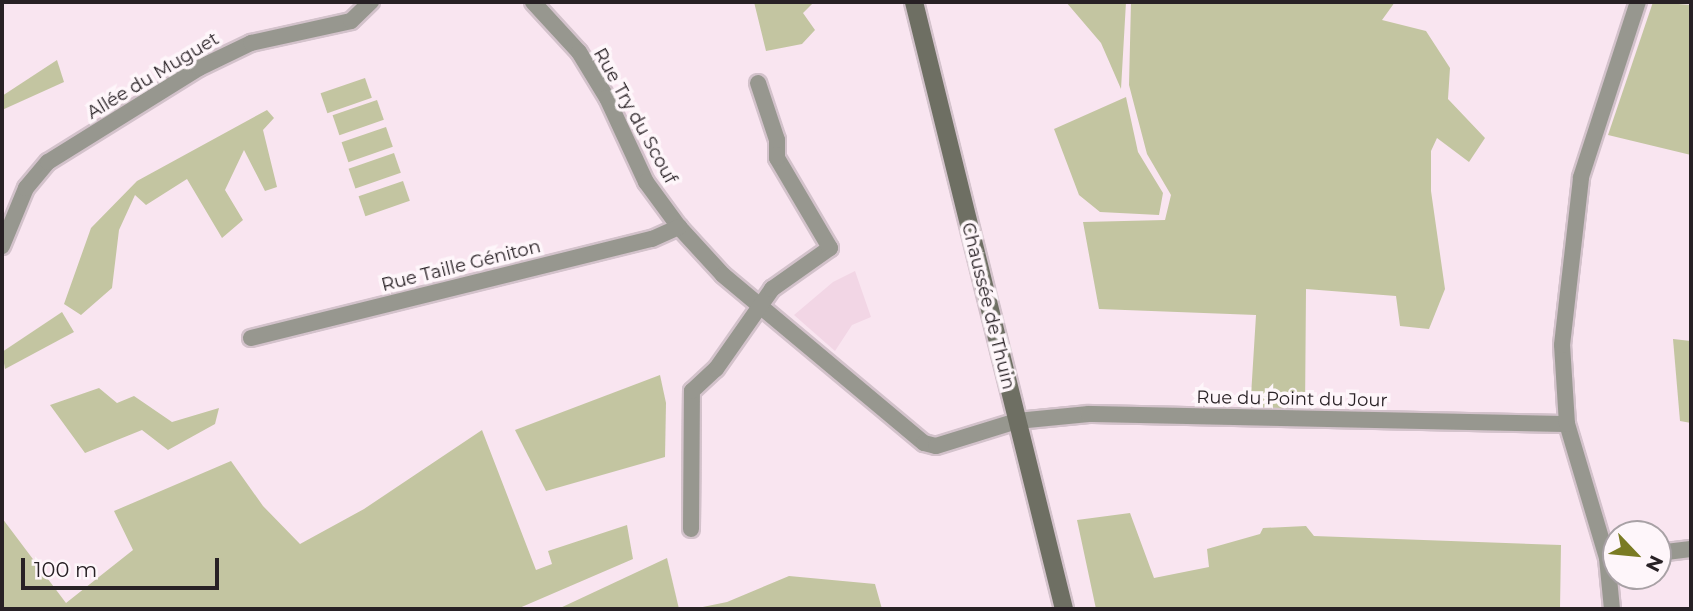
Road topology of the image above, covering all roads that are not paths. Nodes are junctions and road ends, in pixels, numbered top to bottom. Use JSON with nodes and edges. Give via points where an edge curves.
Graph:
{"nodes":[{"id":1,"x":371,"y":2,"type":"edge"},
{"id":2,"x":533,"y":2,"type":"edge"},
{"id":3,"x":914,"y":2,"type":"edge"},
{"id":4,"x":1638,"y":2,"type":"edge"},
{"id":5,"x":758,"y":83,"type":"dead end"},
{"id":6,"x":679,"y":227,"type":"junction"},
{"id":7,"x":2,"y":246,"type":"edge"},
{"id":8,"x":763,"y":307,"type":"junction"},
{"id":9,"x":251,"y":338,"type":"dead end"},
{"id":10,"x":1017,"y":421,"type":"junction"},
{"id":11,"x":1567,"y":424,"type":"junction"},
{"id":12,"x":691,"y":529,"type":"dead end"},
{"id":13,"x":1602,"y":530,"type":"edge"},
{"id":14,"x":1691,"y":549,"type":"edge"},
{"id":15,"x":1672,"y":551,"type":"edge"},
{"id":16,"x":1612,"y":590,"type":"edge"},
{"id":17,"x":1064,"y":609,"type":"edge"},
{"id":18,"x":1612,"y":609,"type":"edge"}],
"edges":[{"from":1,"to":7,"type":"street","name":"Allée du Muguet","via":[[351,21],[251,43],[199,68],[48,162],[26,188]]},
{"from":2,"to":6,"type":"street","name":"Rue Try du Scouf","via":[[579,52],[607,98],[646,182]]},
{"from":3,"to":10,"type":"main road","name":"Chaussée de Thuin"},
{"from":4,"to":11,"type":"street","via":[[1581,177],[1562,345]]},
{"from":5,"to":8,"type":"street","via":[[777,140],[777,158],[830,248],[792,271],[772,289]]},
{"from":6,"to":8,"type":"street","name":"Rue Try du Scouf","via":[[723,275]]},
{"from":6,"to":9,"type":"street","name":"Rue Taille Géniton","via":[[652,239]]},
{"from":8,"to":10,"type":"street","name":"Rue Try du Scouf","via":[[924,443],[936,446]]},
{"from":8,"to":12,"type":"street","via":[[716,369],[692,391]]},
{"from":10,"to":11,"type":"street","name":"Rue du Point du Jour","via":[[1089,414]]},
{"from":10,"to":17,"type":"main road","name":"Chaussée de Thuin"},
{"from":11,"to":13,"type":"street"},
{"from":14,"to":15,"type":"street"},
{"from":16,"to":18,"type":"street"}]}
